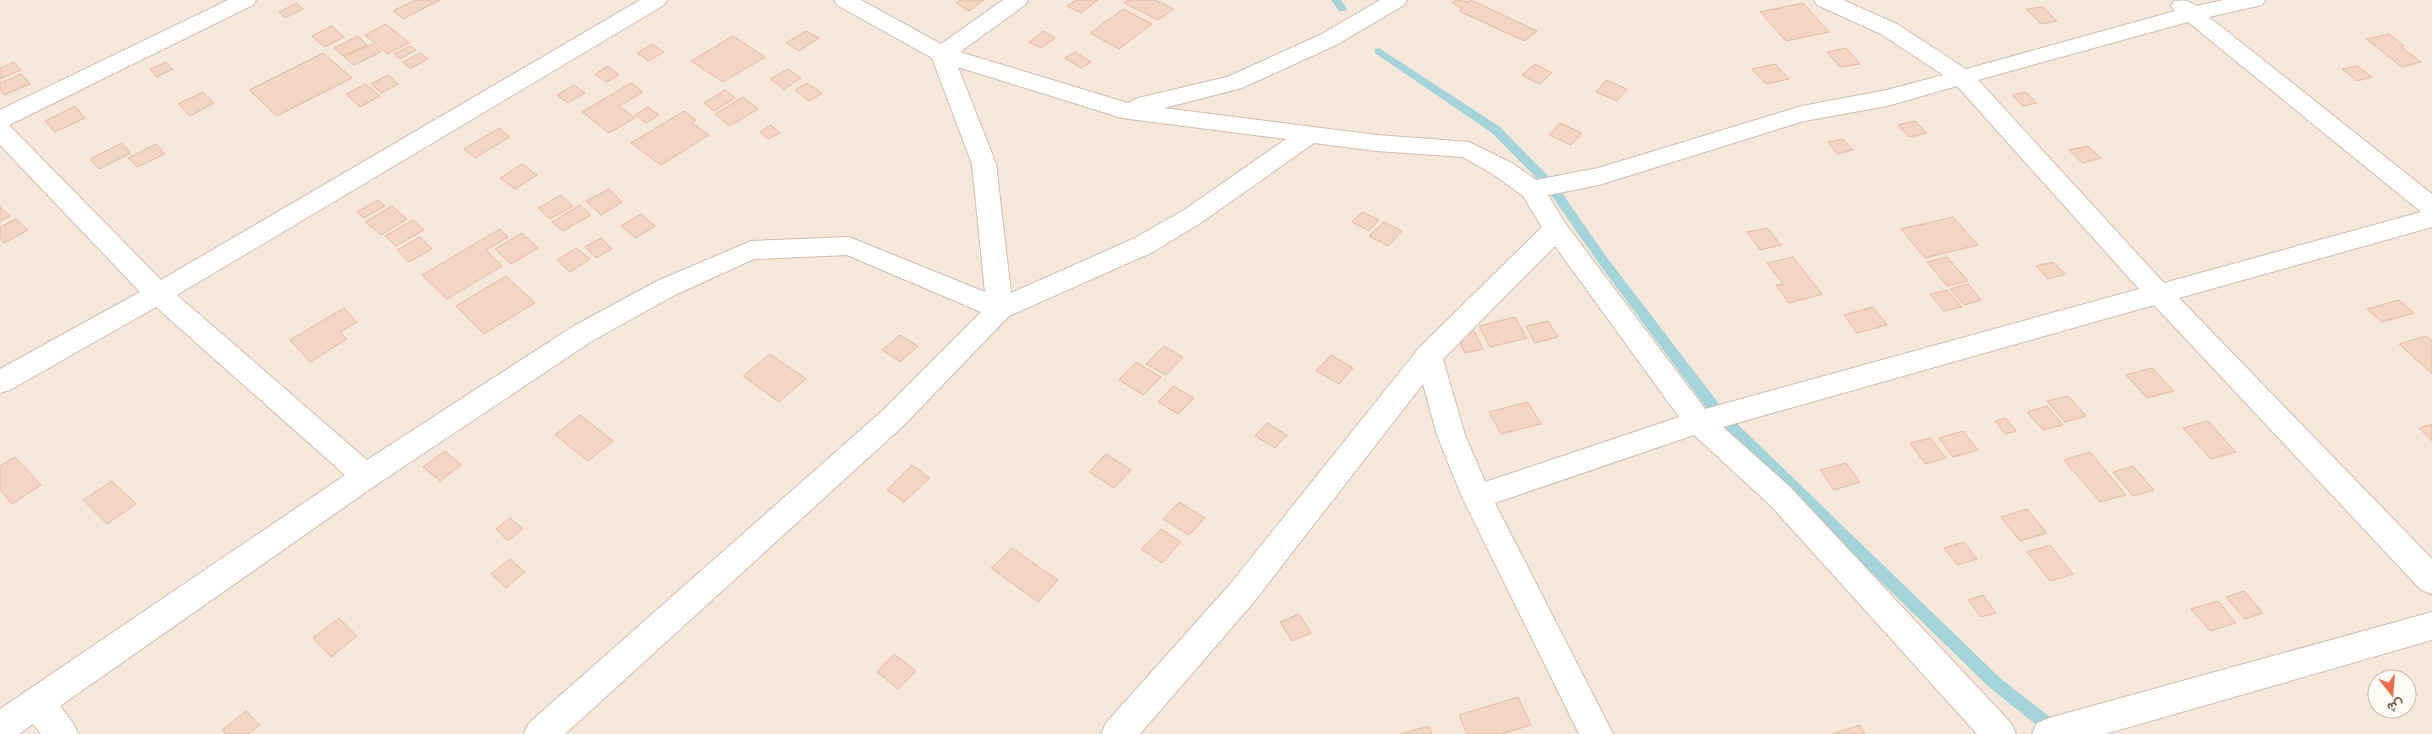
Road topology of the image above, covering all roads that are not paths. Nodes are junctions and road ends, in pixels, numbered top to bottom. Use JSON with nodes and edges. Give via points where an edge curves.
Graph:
{"nodes":[{"id":1,"x":244,"y":0,"type":"edge"},
{"id":2,"x":656,"y":0,"type":"edge"},
{"id":3,"x":845,"y":0,"type":"edge"},
{"id":4,"x":1017,"y":0,"type":"edge"},
{"id":5,"x":1396,"y":0,"type":"edge"},
{"id":6,"x":1825,"y":0,"type":"edge"},
{"id":7,"x":2254,"y":0,"type":"edge"},
{"id":8,"x":2182,"y":7,"type":"edge"},
{"id":9,"x":942,"y":54,"type":"junction"},
{"id":10,"x":1962,"y":78,"type":"junction"},
{"id":11,"x":1122,"y":110,"type":"junction"},
{"id":12,"x":0,"y":120,"type":"edge"},
{"id":13,"x":0,"y":130,"type":"edge"},
{"id":14,"x":1310,"y":134,"type":"junction"},
{"id":15,"x":1532,"y":190,"type":"junction"},
{"id":16,"x":2432,"y":207,"type":"edge"},
{"id":17,"x":2432,"y":218,"type":"edge"},
{"id":18,"x":1556,"y":229,"type":"junction"},
{"id":19,"x":158,"y":294,"type":"junction"},
{"id":20,"x":2160,"y":294,"type":"junction"},
{"id":21,"x":1000,"y":309,"type":"junction"},
{"id":22,"x":1429,"y":356,"type":"junction"},
{"id":23,"x":0,"y":382,"type":"edge"},
{"id":24,"x":1699,"y":422,"type":"junction"},
{"id":25,"x":366,"y":476,"type":"junction"},
{"id":26,"x":1477,"y":497,"type":"junction"},
{"id":27,"x":2432,"y":580,"type":"edge"},
{"id":28,"x":2432,"y":626,"type":"edge"},
{"id":29,"x":37,"y":703,"type":"junction"},
{"id":30,"x":0,"y":728,"type":"edge"},
{"id":31,"x":558,"y":729,"type":"edge"},
{"id":32,"x":61,"y":734,"type":"edge"},
{"id":33,"x":1118,"y":734,"type":"edge"},
{"id":34,"x":1596,"y":734,"type":"edge"},
{"id":35,"x":1999,"y":734,"type":"edge"},
{"id":36,"x":2049,"y":734,"type":"edge"}],
"edges":[{"from":1,"to":12,"type":"street"},
{"from":2,"to":19,"type":"street"},
{"from":3,"to":9,"type":"street"},
{"from":4,"to":9,"type":"street"},
{"from":5,"to":11,"type":"street","via":[[1328,40],[1234,83]]},
{"from":6,"to":10,"type":"street","via":[[1889,28]]},
{"from":7,"to":8,"type":"street"},
{"from":8,"to":10,"type":"street"},
{"from":8,"to":16,"type":"street"},
{"from":9,"to":11,"type":"street"},
{"from":9,"to":21,"type":"street","via":[[984,164]]},
{"from":10,"to":15,"type":"street","via":[[1887,98],[1802,114],[1599,176]]},
{"from":10,"to":20,"type":"street"},
{"from":11,"to":14,"type":"street"},
{"from":13,"to":19,"type":"street"},
{"from":14,"to":15,"type":"street","via":[[1377,144],[1469,150]]},
{"from":14,"to":21,"type":"street","via":[[1193,216],[1144,246]]},
{"from":15,"to":18,"type":"street"},
{"from":17,"to":20,"type":"street"},
{"from":18,"to":22,"type":"street"},
{"from":18,"to":24,"type":"street"},
{"from":19,"to":23,"type":"street"},
{"from":19,"to":25,"type":"street"},
{"from":20,"to":24,"type":"street"},
{"from":20,"to":27,"type":"street"},
{"from":21,"to":25,"type":"street","via":[[849,246],[751,250],[666,288],[582,334]]},
{"from":21,"to":31,"type":"street","via":[[892,419]]},
{"from":22,"to":26,"type":"street","via":[[1451,435]]},
{"from":22,"to":33,"type":"street","via":[[1242,593]]},
{"from":24,"to":26,"type":"street"},
{"from":24,"to":35,"type":"street","via":[[1780,496]]},
{"from":25,"to":29,"type":"street"},
{"from":26,"to":34,"type":"street"},
{"from":28,"to":36,"type":"street"},
{"from":29,"to":30,"type":"street"},
{"from":29,"to":32,"type":"street"}]}
